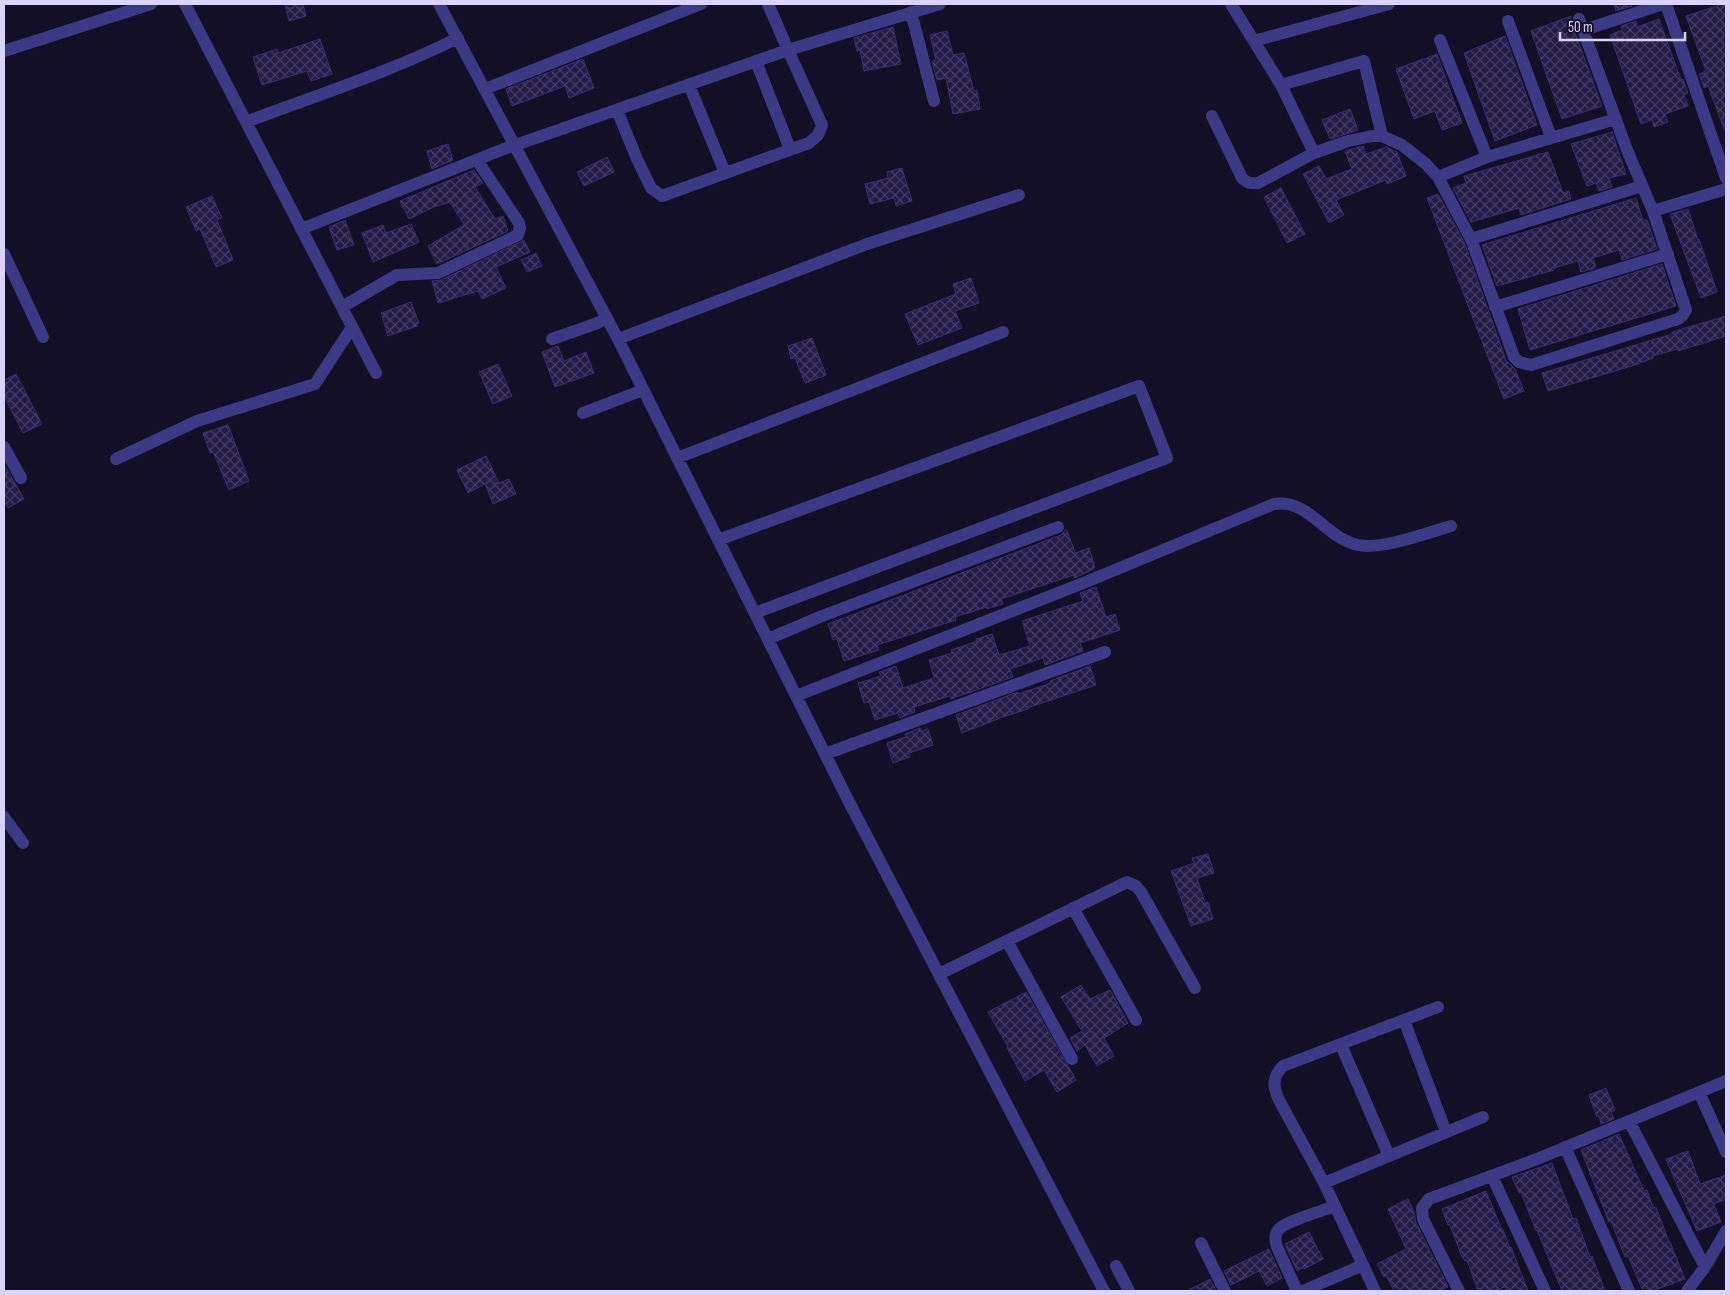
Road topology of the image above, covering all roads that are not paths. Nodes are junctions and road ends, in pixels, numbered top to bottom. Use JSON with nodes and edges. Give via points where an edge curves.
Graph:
{"nodes":[{"id":1,"x":150,"y":4,"type":"edge"},
{"id":2,"x":185,"y":4,"type":"edge"},
{"id":3,"x":439,"y":4,"type":"edge"},
{"id":4,"x":701,"y":4,"type":"edge"},
{"id":5,"x":768,"y":4,"type":"edge"},
{"id":6,"x":940,"y":4,"type":"edge"},
{"id":7,"x":1231,"y":4,"type":"edge"},
{"id":8,"x":1389,"y":4,"type":"edge"},
{"id":9,"x":1665,"y":4,"type":"edge"},
{"id":10,"x":911,"y":12,"type":"junction"},
{"id":11,"x":1508,"y":20,"type":"dead end"},
{"id":12,"x":454,"y":40,"type":"junction"},
{"id":13,"x":1440,"y":40,"type":"dead end"},
{"id":14,"x":1254,"y":41,"type":"junction"},
{"id":15,"x":788,"y":50,"type":"junction"},
{"id":16,"x":4,"y":51,"type":"edge"},
{"id":17,"x":756,"y":61,"type":"junction"},
{"id":18,"x":689,"y":85,"type":"junction"},
{"id":19,"x":1281,"y":85,"type":"junction"},
{"id":20,"x":485,"y":89,"type":"junction"},
{"id":21,"x":934,"y":101,"type":"dead end"},
{"id":22,"x":617,"y":110,"type":"junction"},
{"id":23,"x":1212,"y":116,"type":"dead end"},
{"id":24,"x":1616,"y":119,"type":"junction"},
{"id":25,"x":246,"y":122,"type":"junction"},
{"id":26,"x":1382,"y":136,"type":"junction"},
{"id":27,"x":1551,"y":137,"type":"junction"},
{"id":28,"x":510,"y":147,"type":"junction"},
{"id":29,"x":790,"y":150,"type":"junction"},
{"id":30,"x":1314,"y":153,"type":"junction"},
{"id":31,"x":1487,"y":156,"type":"junction"},
{"id":32,"x":482,"y":158,"type":"junction"},
{"id":33,"x":725,"y":173,"type":"junction"},
{"id":34,"x":1438,"y":177,"type":"junction"},
{"id":35,"x":1726,"y":178,"type":"edge"},
{"id":36,"x":1642,"y":186,"type":"junction"},
{"id":37,"x":1726,"y":189,"type":"edge"},
{"id":38,"x":1019,"y":195,"type":"dead end"},
{"id":39,"x":1653,"y":211,"type":"junction"},
{"id":40,"x":301,"y":229,"type":"junction"},
{"id":41,"x":1471,"y":239,"type":"junction"},
{"id":42,"x":4,"y":254,"type":"edge"},
{"id":43,"x":1668,"y":254,"type":"junction"},
{"id":44,"x":342,"y":307,"type":"junction"},
{"id":45,"x":1495,"y":307,"type":"junction"},
{"id":46,"x":601,"y":321,"type":"junction"},
{"id":47,"x":352,"y":327,"type":"junction"},
{"id":48,"x":1003,"y":332,"type":"dead end"},
{"id":49,"x":43,"y":338,"type":"dead end"},
{"id":50,"x":558,"y":338,"type":"dead end"},
{"id":51,"x":618,"y":339,"type":"junction"},
{"id":52,"x":376,"y":373,"type":"dead end"},
{"id":53,"x":638,"y":392,"type":"junction"},
{"id":54,"x":583,"y":413,"type":"dead end"},
{"id":55,"x":4,"y":447,"type":"edge"},
{"id":56,"x":677,"y":458,"type":"junction"},
{"id":57,"x":116,"y":459,"type":"dead end"},
{"id":58,"x":21,"y":478,"type":"dead end"},
{"id":59,"x":1058,"y":526,"type":"dead end"},
{"id":60,"x":1451,"y":526,"type":"dead end"},
{"id":61,"x":718,"y":540,"type":"junction"},
{"id":62,"x":755,"y":613,"type":"junction"},
{"id":63,"x":768,"y":638,"type":"junction"},
{"id":64,"x":1105,"y":652,"type":"dead end"},
{"id":65,"x":796,"y":696,"type":"junction"},
{"id":66,"x":825,"y":754,"type":"junction"},
{"id":67,"x":4,"y":818,"type":"edge"},
{"id":68,"x":23,"y":843,"type":"dead end"},
{"id":69,"x":1074,"y":908,"type":"junction"},
{"id":70,"x":1007,"y":941,"type":"junction"},
{"id":71,"x":939,"y":974,"type":"junction"},
{"id":72,"x":1195,"y":988,"type":"dead end"},
{"id":73,"x":1438,"y":1007,"type":"dead end"},
{"id":74,"x":1136,"y":1020,"type":"dead end"},
{"id":75,"x":1404,"y":1020,"type":"junction"},
{"id":76,"x":1341,"y":1045,"type":"junction"},
{"id":77,"x":1072,"y":1059,"type":"dead end"},
{"id":78,"x":1726,"y":1081,"type":"edge"},
{"id":79,"x":1699,"y":1092,"type":"junction"},
{"id":80,"x":1483,"y":1117,"type":"dead end"},
{"id":81,"x":1629,"y":1121,"type":"junction"},
{"id":82,"x":1446,"y":1132,"type":"junction"},
{"id":83,"x":1565,"y":1147,"type":"junction"},
{"id":84,"x":1726,"y":1152,"type":"edge"},
{"id":85,"x":1389,"y":1156,"type":"junction"},
{"id":86,"x":1492,"y":1176,"type":"junction"},
{"id":87,"x":1324,"y":1183,"type":"junction"},
{"id":88,"x":1335,"y":1206,"type":"junction"},
{"id":89,"x":1726,"y":1231,"type":"edge"},
{"id":90,"x":1201,"y":1243,"type":"dead end"},
{"id":91,"x":1116,"y":1266,"type":"dead end"},
{"id":92,"x":1363,"y":1266,"type":"junction"},
{"id":93,"x":1704,"y":1267,"type":"junction"},
{"id":94,"x":1104,"y":1291,"type":"edge"},
{"id":95,"x":1129,"y":1291,"type":"edge"},
{"id":96,"x":1225,"y":1291,"type":"edge"},
{"id":97,"x":1297,"y":1291,"type":"edge"},
{"id":98,"x":1303,"y":1291,"type":"edge"},
{"id":99,"x":1375,"y":1291,"type":"edge"},
{"id":100,"x":1459,"y":1291,"type":"edge"},
{"id":101,"x":1545,"y":1291,"type":"edge"},
{"id":102,"x":1629,"y":1291,"type":"edge"},
{"id":103,"x":1687,"y":1291,"type":"edge"}],
"edges":[{"from":1,"to":16,"type":"street"},
{"from":2,"to":25,"type":"street"},
{"from":3,"to":12,"type":"street"},
{"from":4,"to":20,"type":"street"},
{"from":5,"to":15,"type":"street"},
{"from":6,"to":10,"type":"street"},
{"from":7,"to":14,"type":"street"},
{"from":8,"to":14,"type":"street"},
{"from":9,"to":24,"type":"street","via":[[1581,24]]},
{"from":9,"to":35,"type":"street"},
{"from":10,"to":15,"type":"street"},
{"from":10,"to":21,"type":"street"},
{"from":11,"to":27,"type":"street"},
{"from":12,"to":20,"type":"street"},
{"from":12,"to":25,"type":"street"},
{"from":13,"to":31,"type":"street"},
{"from":14,"to":19,"type":"street"},
{"from":15,"to":17,"type":"street"},
{"from":15,"to":29,"type":"street","via":[[822,125],[818,135],[808,143]]},
{"from":17,"to":18,"type":"street"},
{"from":17,"to":29,"type":"street"},
{"from":18,"to":22,"type":"street"},
{"from":18,"to":33,"type":"street"},
{"from":19,"to":26,"type":"street","via":[[1364,62]]},
{"from":19,"to":30,"type":"street"},
{"from":20,"to":28,"type":"street"},
{"from":22,"to":28,"type":"street"},
{"from":22,"to":33,"type":"street","via":[[651,188],[662,196]]},
{"from":23,"to":30,"type":"street","via":[[1242,178],[1251,184]]},
{"from":24,"to":27,"type":"street"},
{"from":24,"to":36,"type":"street"},
{"from":25,"to":40,"type":"street"},
{"from":26,"to":30,"type":"street","via":[[1348,141]]},
{"from":26,"to":34,"type":"street","via":[[1402,144]]},
{"from":27,"to":31,"type":"street"},
{"from":28,"to":32,"type":"street"},
{"from":28,"to":46,"type":"street"},
{"from":29,"to":33,"type":"street"},
{"from":31,"to":34,"type":"street"},
{"from":32,"to":40,"type":"street"},
{"from":32,"to":44,"type":"street","via":[[519,223],[518,235],[438,273],[397,275]]},
{"from":34,"to":41,"type":"street"},
{"from":36,"to":39,"type":"street"},
{"from":36,"to":41,"type":"street"},
{"from":37,"to":39,"type":"street"},
{"from":38,"to":51,"type":"street","via":[[867,244]]},
{"from":39,"to":43,"type":"street"},
{"from":40,"to":44,"type":"street"},
{"from":41,"to":45,"type":"street"},
{"from":42,"to":49,"type":"street"},
{"from":43,"to":45,"type":"street"},
{"from":43,"to":45,"type":"street","via":[[1686,306],[1683,316],[1532,365],[1524,364],[1514,356]]},
{"from":44,"to":47,"type":"street"},
{"from":46,"to":50,"type":"street"},
{"from":46,"to":51,"type":"street"},
{"from":47,"to":52,"type":"street"},
{"from":47,"to":57,"type":"street","via":[[315,384],[197,421]]},
{"from":48,"to":56,"type":"street"},
{"from":51,"to":53,"type":"street"},
{"from":53,"to":54,"type":"street"},
{"from":53,"to":56,"type":"street"},
{"from":55,"to":58,"type":"street"},
{"from":56,"to":61,"type":"street"},
{"from":59,"to":63,"type":"street"},
{"from":60,"to":65,"type":"street","via":[[1367,546],[1346,541],[1294,505],[1274,504]]},
{"from":61,"to":62,"type":"street"},
{"from":61,"to":62,"type":"street","via":[[1139,386],[1167,458]]},
{"from":62,"to":63,"type":"street"},
{"from":63,"to":65,"type":"street"},
{"from":64,"to":66,"type":"street"},
{"from":65,"to":66,"type":"street"},
{"from":66,"to":71,"type":"street"},
{"from":67,"to":68,"type":"street"},
{"from":69,"to":70,"type":"street"},
{"from":69,"to":72,"type":"street","via":[[1120,885],[1131,883],[1141,892]]},
{"from":69,"to":74,"type":"street"},
{"from":70,"to":71,"type":"street"},
{"from":70,"to":77,"type":"street"},
{"from":71,"to":94,"type":"street"},
{"from":73,"to":75,"type":"street"},
{"from":75,"to":76,"type":"street"},
{"from":75,"to":82,"type":"street"},
{"from":76,"to":85,"type":"street"},
{"from":76,"to":87,"type":"street","via":[[1283,1066],[1274,1080],[1279,1100]]},
{"from":78,"to":79,"type":"street"},
{"from":79,"to":81,"type":"street"},
{"from":79,"to":84,"type":"street"},
{"from":80,"to":82,"type":"street"},
{"from":81,"to":83,"type":"street"},
{"from":81,"to":93,"type":"street"},
{"from":82,"to":85,"type":"street"},
{"from":83,"to":86,"type":"street"},
{"from":83,"to":102,"type":"street"},
{"from":85,"to":87,"type":"street"},
{"from":86,"to":100,"type":"street","via":[[1435,1196],[1422,1208],[1423,1218]]},
{"from":86,"to":101,"type":"street"},
{"from":87,"to":88,"type":"street"},
{"from":88,"to":92,"type":"street"},
{"from":88,"to":97,"type":"street","via":[[1284,1225],[1276,1233],[1275,1242]]},
{"from":89,"to":93,"type":"street"},
{"from":90,"to":96,"type":"street"},
{"from":91,"to":95,"type":"street"},
{"from":92,"to":98,"type":"street"},
{"from":92,"to":99,"type":"street"},
{"from":93,"to":103,"type":"street"}]}
